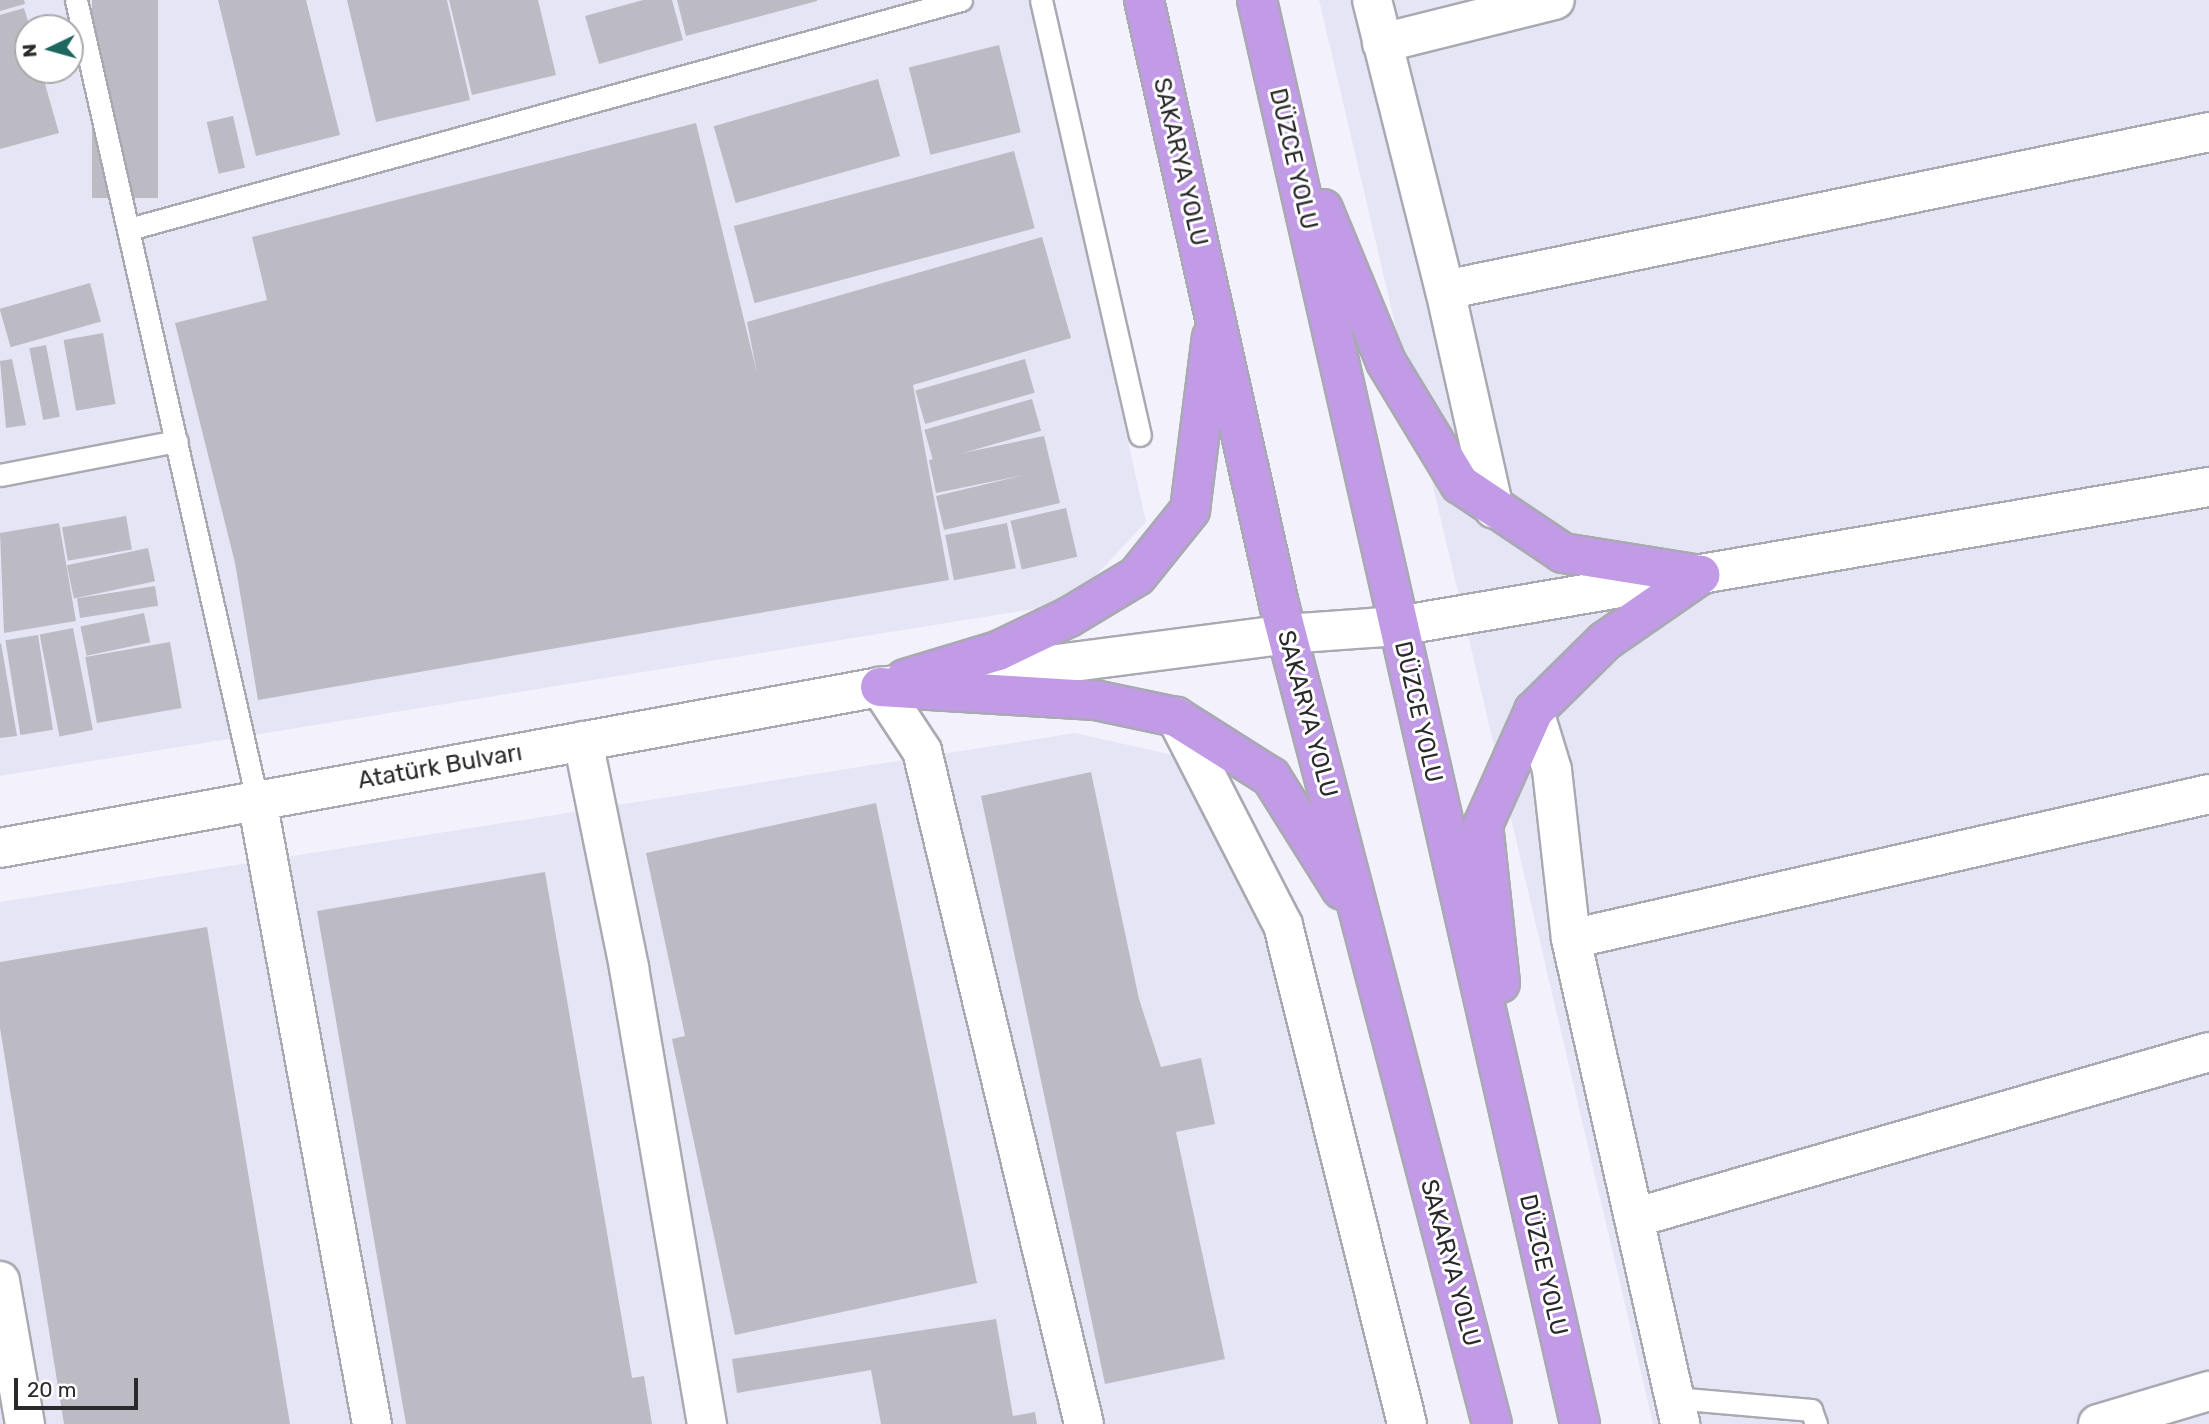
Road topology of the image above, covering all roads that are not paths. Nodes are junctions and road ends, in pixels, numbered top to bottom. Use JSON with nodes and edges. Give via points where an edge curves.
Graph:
{"nodes":[{"id":1,"x":76,"y":0,"type":"edge"},
{"id":2,"x":961,"y":0,"type":"edge"},
{"id":3,"x":1041,"y":0,"type":"edge"},
{"id":4,"x":1144,"y":0,"type":"edge"},
{"id":5,"x":1257,"y":0,"type":"edge"},
{"id":6,"x":1373,"y":0,"type":"edge"},
{"id":7,"x":1555,"y":0,"type":"edge"},
{"id":8,"x":1382,"y":43,"type":"junction"},
{"id":9,"x":1281,"y":106,"type":"junction"},
{"id":10,"x":2209,"y":132,"type":"edge"},
{"id":11,"x":129,"y":229,"type":"junction"},
{"id":12,"x":1446,"y":290,"type":"junction"},
{"id":13,"x":1215,"y":314,"type":"junction"},
{"id":14,"x":1140,"y":435,"type":"dead end"},
{"id":15,"x":177,"y":441,"type":"junction"},
{"id":16,"x":0,"y":475,"type":"edge"},
{"id":17,"x":2209,"y":487,"type":"edge"},
{"id":18,"x":1494,"y":509,"type":"junction"},
{"id":19,"x":1700,"y":575,"type":"junction"},
{"id":20,"x":1398,"y":626,"type":"junction"},
{"id":21,"x":1286,"y":634,"type":"junction"},
{"id":22,"x":880,"y":687,"type":"junction"},
{"id":23,"x":1534,"y":711,"type":"junction"},
{"id":24,"x":1176,"y":717,"type":"junction"},
{"id":25,"x":583,"y":741,"type":"junction"},
{"id":26,"x":2209,"y":794,"type":"edge"},
{"id":27,"x":257,"y":800,"type":"junction"},
{"id":28,"x":0,"y":849,"type":"edge"},
{"id":29,"x":1361,"y":921,"type":"junction"},
{"id":30,"x":1571,"y":939,"type":"junction"},
{"id":31,"x":2209,"y":1052,"type":"edge"},
{"id":32,"x":1518,"y":1159,"type":"junction"},
{"id":33,"x":1634,"y":1218,"type":"junction"},
{"id":34,"x":0,"y":1281,"type":"edge"},
{"id":35,"x":2209,"y":1391,"type":"edge"},
{"id":36,"x":1677,"y":1411,"type":"edge"},
{"id":37,"x":25,"y":1424,"type":"edge"},
{"id":38,"x":372,"y":1424,"type":"edge"},
{"id":39,"x":707,"y":1424,"type":"edge"},
{"id":40,"x":1084,"y":1424,"type":"edge"},
{"id":41,"x":1407,"y":1424,"type":"edge"},
{"id":42,"x":1492,"y":1424,"type":"edge"},
{"id":43,"x":1580,"y":1424,"type":"edge"},
{"id":44,"x":1816,"y":1424,"type":"edge"},
{"id":45,"x":2098,"y":1424,"type":"edge"}],
"edges":[{"from":1,"to":11,"type":"lane"},
{"from":2,"to":11,"type":"lane"},
{"from":3,"to":14,"type":"lane"},
{"from":4,"to":13,"type":"highway","name":"SAKARYA YOLU"},
{"from":5,"to":9,"type":"highway","name":"DÜZCE YOLU"},
{"from":6,"to":8,"type":"street"},
{"from":7,"to":8,"type":"street"},
{"from":8,"to":12,"type":"street"},
{"from":9,"to":18,"type":"highway","via":[[1385,362],[1460,484]]},
{"from":9,"to":20,"type":"highway","name":"DÜZCE YOLU"},
{"from":10,"to":12,"type":"street"},
{"from":11,"to":15,"type":"lane"},
{"from":12,"to":18,"type":"street"},
{"from":13,"to":21,"type":"highway","name":"SAKARYA YOLU"},
{"from":13,"to":22,"type":"highway","via":[[1190,510],[1137,576],[1069,617],[999,651]]},
{"from":15,"to":16,"type":"lane"},
{"from":15,"to":27,"type":"lane"},
{"from":17,"to":19,"type":"street","name":"Atatürk Bulvarı"},
{"from":18,"to":19,"type":"highway","via":[[1563,553]]},
{"from":19,"to":20,"type":"street","name":"Atatürk Bulvarı"},
{"from":19,"to":23,"type":"highway","via":[[1605,641]]},
{"from":20,"to":21,"type":"street","name":"Atatürk Bulvarı"},
{"from":20,"to":32,"type":"highway","name":"DÜZCE YOLU"},
{"from":21,"to":22,"type":"street","name":"Atatürk Bulvarı"},
{"from":21,"to":29,"type":"highway","name":"SAKARYA YOLU"},
{"from":22,"to":24,"type":"highway","via":[[1095,700]]},
{"from":22,"to":25,"type":"street","name":"Atatürk Bulvarı"},
{"from":22,"to":40,"type":"street","via":[[922,751]]},
{"from":23,"to":30,"type":"street","via":[[1552,770]]},
{"from":23,"to":32,"type":"highway","via":[[1483,825]]},
{"from":24,"to":29,"type":"highway","via":[[1271,777]]},
{"from":24,"to":41,"type":"street","via":[[1283,925]]},
{"from":25,"to":27,"type":"street","name":"Atatürk Bulvarı"},
{"from":25,"to":39,"type":"street","via":[[629,968]]},
{"from":26,"to":30,"type":"street"},
{"from":27,"to":28,"type":"street","name":"Atatürk Bulvarı"},
{"from":27,"to":38,"type":"street"},
{"from":29,"to":42,"type":"highway","name":"SAKARYA YOLU"},
{"from":30,"to":33,"type":"street"},
{"from":31,"to":33,"type":"street"},
{"from":32,"to":43,"type":"highway","name":"DÜZCE YOLU"},
{"from":33,"to":36,"type":"street"},
{"from":34,"to":37,"type":"street"},
{"from":35,"to":45,"type":"street"},
{"from":36,"to":44,"type":"lane","via":[[1811,1410]]}]}
